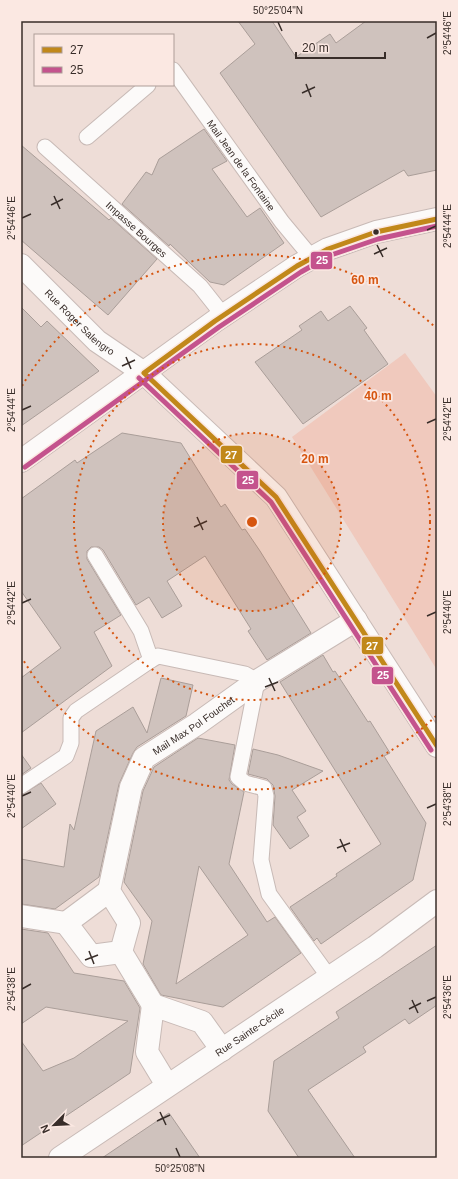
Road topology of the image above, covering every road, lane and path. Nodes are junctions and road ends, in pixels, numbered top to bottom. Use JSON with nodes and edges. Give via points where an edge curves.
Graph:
{"nodes":[{"id":1,"x":174,"y":71,"type":"edge"},
{"id":2,"x":147,"y":86,"type":"edge"},
{"id":3,"x":86,"y":137,"type":"dead end"},
{"id":4,"x":45,"y":147,"type":"dead end"},
{"id":5,"x":437,"y":219,"type":"edge"},
{"id":6,"x":312,"y":258,"type":"junction"},
{"id":7,"x":21,"y":265,"type":"edge"},
{"id":8,"x":223,"y":315,"type":"junction"},
{"id":9,"x":144,"y":373,"type":"junction"},
{"id":10,"x":21,"y":461,"type":"edge"},
{"id":11,"x":95,"y":555,"type":"dead end"},
{"id":12,"x":356,"y":620,"type":"junction"},
{"id":13,"x":151,"y":660,"type":"junction"},
{"id":14,"x":257,"y":681,"type":"junction"},
{"id":15,"x":437,"y":746,"type":"edge"},
{"id":16,"x":21,"y":786,"type":"edge"},
{"id":17,"x":109,"y":891,"type":"junction"},
{"id":18,"x":437,"y":901,"type":"edge"},
{"id":19,"x":21,"y":916,"type":"edge"},
{"id":20,"x":66,"y":923,"type":"junction"},
{"id":21,"x":121,"y":952,"type":"junction"},
{"id":22,"x":329,"y":977,"type":"junction"},
{"id":23,"x":154,"y":1005,"type":"junction"},
{"id":24,"x":222,"y":1050,"type":"junction"},
{"id":25,"x":168,"y":1085,"type":"junction"},
{"id":26,"x":60,"y":1158,"type":"edge"}],
"edges":[{"from":1,"to":6,"type":"lane","name":"Mail Jean de la Fontaine","via":[[282,222]]},
{"from":2,"to":3,"type":"lane"},
{"from":4,"to":8,"type":"lane","name":"Impasse Bourges","via":[[200,286]]},
{"from":5,"to":6,"type":"street","via":[[376,232],[328,249]]},
{"from":6,"to":8,"type":"street"},
{"from":7,"to":9,"type":"street","name":"Rue Roger Salengro","via":[[97,342]]},
{"from":8,"to":9,"type":"street"},
{"from":9,"to":10,"type":"street"},
{"from":9,"to":12,"type":"street","name":"Rue Roger Salengro","via":[[276,497]]},
{"from":11,"to":13,"type":"lane","via":[[141,631]]},
{"from":12,"to":14,"type":"street","name":"Mail Max Pol Fouchet"},
{"from":12,"to":15,"type":"street","name":"Rue Roger Salengro"},
{"from":13,"to":14,"type":"lane","via":[[158,656],[244,674]]},
{"from":13,"to":16,"type":"lane","via":[[76,711],[71,718],[71,744],[66,756]]},
{"from":14,"to":17,"type":"street","name":"Mail Max Pol Fouchet","via":[[144,758],[131,787]]},
{"from":14,"to":22,"type":"lane","via":[[238,776],[245,783],[264,788],[266,796],[261,860],[269,894]]},
{"from":17,"to":20,"type":"street"},
{"from":17,"to":21,"type":"street","via":[[129,923]]},
{"from":18,"to":22,"type":"street","name":"Rue Sainte-Cécile"},
{"from":19,"to":20,"type":"street"},
{"from":20,"to":21,"type":"street","via":[[91,956]]},
{"from":21,"to":23,"type":"street"},
{"from":22,"to":24,"type":"street","name":"Rue Sainte-Cécile"},
{"from":23,"to":24,"type":"street","via":[[202,1022]]},
{"from":23,"to":25,"type":"street","via":[[147,1052]]},
{"from":24,"to":25,"type":"street","name":"Rue Sainte-Cécile"},
{"from":25,"to":26,"type":"street","name":"Rue Sainte-Cécile"}]}
